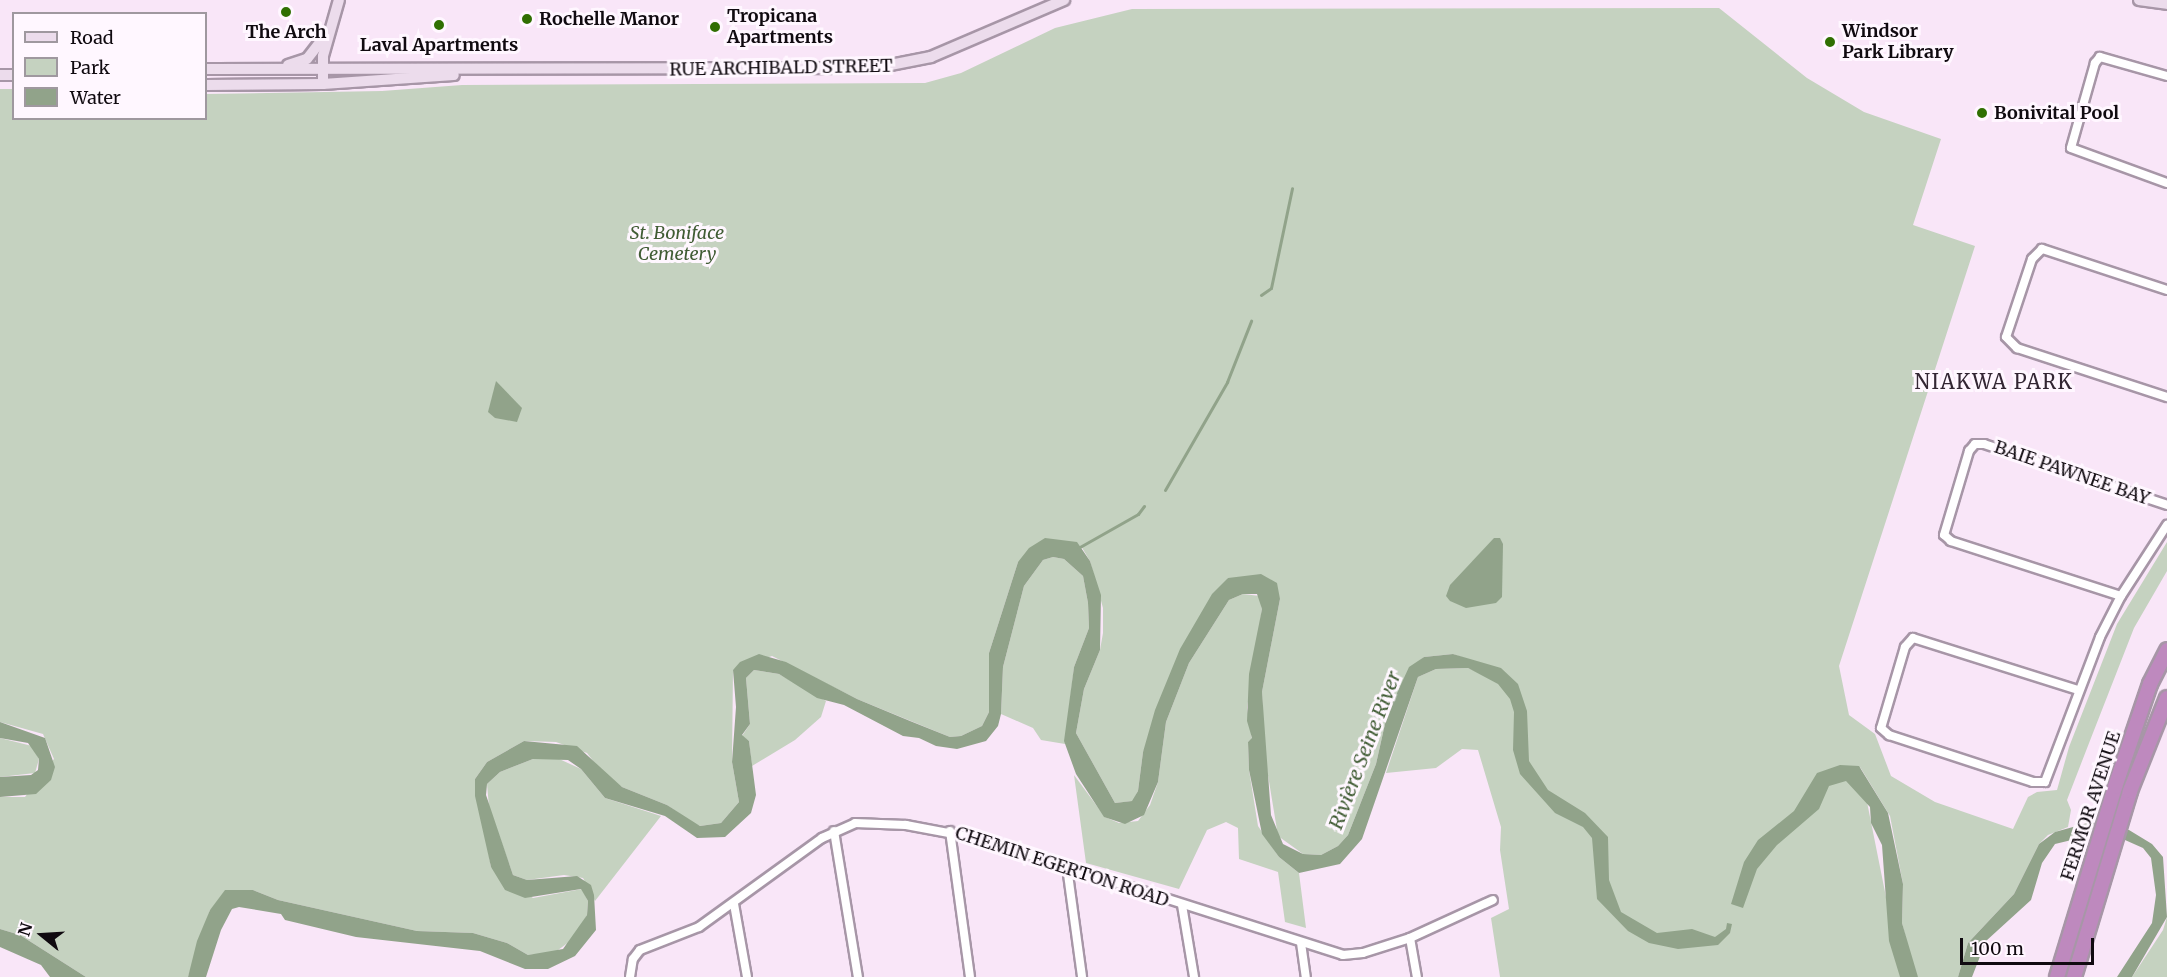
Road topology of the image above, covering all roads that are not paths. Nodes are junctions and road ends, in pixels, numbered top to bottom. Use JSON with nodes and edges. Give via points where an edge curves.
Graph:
{"nodes":[{"id":1,"x":339,"y":0,"type":"edge"},
{"id":2,"x":1064,"y":0,"type":"edge"},
{"id":3,"x":2139,"y":0,"type":"edge"},
{"id":4,"x":2167,"y":4,"type":"edge"},
{"id":5,"x":332,"y":21,"type":"junction"},
{"id":6,"x":322,"y":68,"type":"junction"},
{"id":7,"x":207,"y":69,"type":"edge"},
{"id":8,"x":272,"y":69,"type":"junction"},
{"id":9,"x":485,"y":72,"type":"junction"},
{"id":10,"x":2167,"y":76,"type":"edge"},
{"id":11,"x":323,"y":84,"type":"junction"},
{"id":12,"x":207,"y":85,"type":"edge"},
{"id":13,"x":2167,"y":183,"type":"edge"},
{"id":14,"x":2167,"y":290,"type":"edge"},
{"id":15,"x":2167,"y":397,"type":"edge"},
{"id":16,"x":2167,"y":505,"type":"edge"},
{"id":17,"x":2167,"y":525,"type":"edge"},
{"id":18,"x":2121,"y":596,"type":"junction"},
{"id":19,"x":2167,"y":650,"type":"edge"},
{"id":20,"x":2078,"y":690,"type":"junction"},
{"id":21,"x":2167,"y":698,"type":"edge"},
{"id":22,"x":834,"y":831,"type":"junction"},
{"id":23,"x":950,"y":831,"type":"junction"},
{"id":24,"x":1066,"y":867,"type":"junction"},
{"id":25,"x":1493,"y":900,"type":"dead end"},
{"id":26,"x":734,"y":904,"type":"junction"},
{"id":27,"x":1182,"y":905,"type":"junction"},
{"id":28,"x":1410,"y":938,"type":"junction"},
{"id":29,"x":1301,"y":943,"type":"junction"},
{"id":30,"x":629,"y":975,"type":"edge"},
{"id":31,"x":747,"y":977,"type":"edge"},
{"id":32,"x":858,"y":977,"type":"edge"},
{"id":33,"x":970,"y":977,"type":"edge"},
{"id":34,"x":1082,"y":977,"type":"edge"},
{"id":35,"x":1194,"y":977,"type":"edge"},
{"id":36,"x":1306,"y":977,"type":"edge"},
{"id":37,"x":1417,"y":977,"type":"edge"},
{"id":38,"x":2057,"y":977,"type":"edge"},
{"id":39,"x":2074,"y":977,"type":"edge"}],
"edges":[{"from":1,"to":5,"type":"main road"},
{"from":2,"to":9,"type":"main road","name":"RUE ARCHIBALD STREET","via":[[957,48],[904,65],[848,69]]},
{"from":3,"to":4,"type":"main road"},
{"from":5,"to":6,"type":"main road"},
{"from":5,"to":8,"type":"main road","via":[[316,51],[307,59]]},
{"from":6,"to":8,"type":"main road","name":"RUE ARCHIBALD STREET"},
{"from":6,"to":9,"type":"main road","name":"RUE ARCHIBALD STREET"},
{"from":6,"to":11,"type":"main road"},
{"from":7,"to":8,"type":"main road","name":"RUE ARCHIBALD STREET"},
{"from":9,"to":11,"type":"main road","name":"RUE ARCHIBALD STREET"},
{"from":10,"to":13,"type":"street","via":[[2100,57],[2071,148]]},
{"from":11,"to":12,"type":"main road","name":"RUE ARCHIBALD STREET"},
{"from":14,"to":15,"type":"street","via":[[2042,249],[2032,259],[2006,337],[2016,348]]},
{"from":16,"to":18,"type":"street","name":"BAIE PAWNEE BAY","via":[[1984,444],[1975,444],[1969,451],[1944,535],[1951,541]]},
{"from":17,"to":18,"type":"street"},
{"from":18,"to":20,"type":"street"},
{"from":19,"to":38,"type":"highway","name":"FERMOR AVENUE","via":[[2150,684],[2115,787]]},
{"from":20,"to":20,"type":"street","via":[[1919,638],[1908,641],[1905,647],[1882,720],[1883,732],[2033,782],[2045,782]]},
{"from":21,"to":39,"type":"highway","name":"FERMOR AVENUE","via":[[2130,791]]},
{"from":22,"to":23,"type":"street","name":"CHEMIN EGERTON ROAD","via":[[855,822]]},
{"from":22,"to":26,"type":"street","name":"CHEMIN EGERTON ROAD"},
{"from":22,"to":32,"type":"street"},
{"from":23,"to":24,"type":"street","name":"CHEMIN EGERTON ROAD"},
{"from":23,"to":33,"type":"street"},
{"from":24,"to":27,"type":"street","name":"CHEMIN EGERTON ROAD"},
{"from":24,"to":34,"type":"street"},
{"from":25,"to":28,"type":"street","name":"CHEMIN EGERTON ROAD"},
{"from":26,"to":30,"type":"street","name":"CHEMIN EGERTON ROAD","via":[[690,931],[640,950]]},
{"from":26,"to":31,"type":"street"},
{"from":27,"to":29,"type":"street","name":"CHEMIN EGERTON ROAD"},
{"from":27,"to":35,"type":"street"},
{"from":28,"to":29,"type":"street","name":"CHEMIN EGERTON ROAD","via":[[1353,955]]},
{"from":28,"to":37,"type":"street"},
{"from":29,"to":36,"type":"street"}]}
